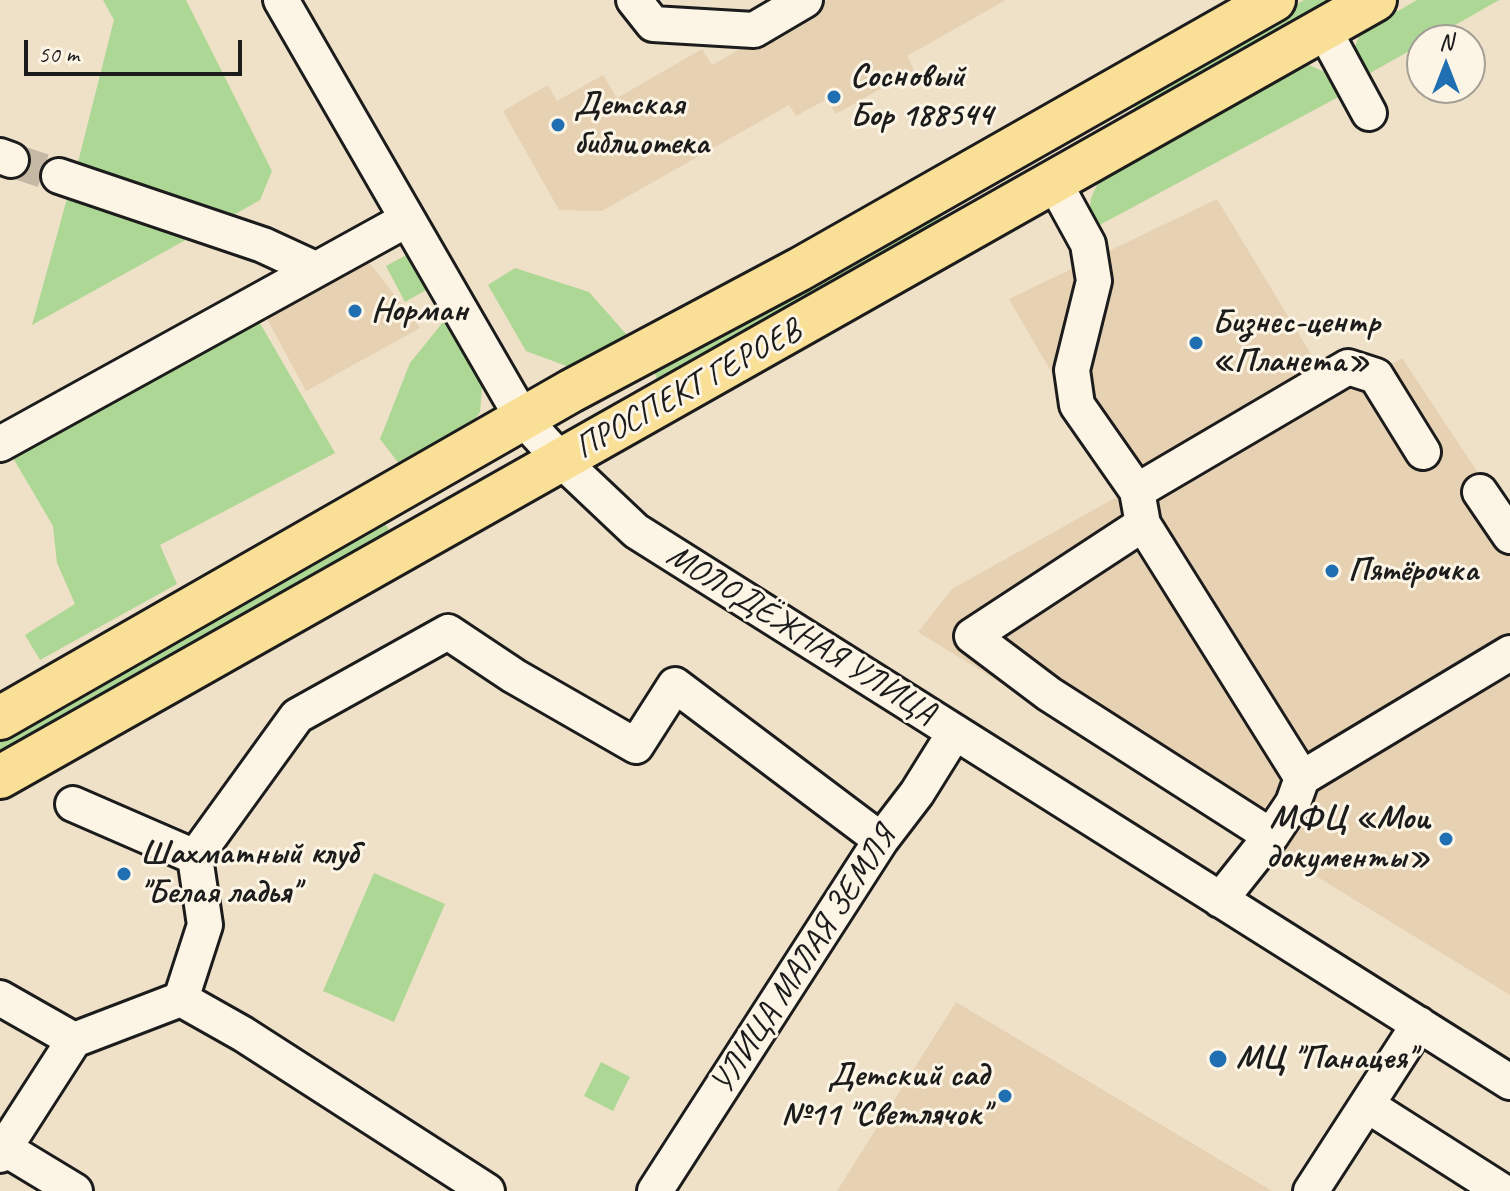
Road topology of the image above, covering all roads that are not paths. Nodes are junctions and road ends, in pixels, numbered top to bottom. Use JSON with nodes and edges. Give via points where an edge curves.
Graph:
{"nodes":[{"id":1,"x":281,"y":0,"type":"edge"},
{"id":2,"x":634,"y":0,"type":"edge"},
{"id":3,"x":805,"y":0,"type":"edge"},
{"id":4,"x":1274,"y":0,"type":"edge"},
{"id":5,"x":1375,"y":0,"type":"edge"},
{"id":6,"x":1324,"y":30,"type":"junction"},
{"id":7,"x":1369,"y":113,"type":"dead end"},
{"id":8,"x":59,"y":176,"type":"tunnel mouth"},
{"id":9,"x":1054,"y":182,"type":"junction"},
{"id":10,"x":406,"y":220,"type":"junction"},
{"id":11,"x":315,"y":269,"type":"junction"},
{"id":12,"x":523,"y":419,"type":"junction"},
{"id":13,"x":0,"y":444,"type":"edge"},
{"id":14,"x":1423,"y":452,"type":"dead end"},
{"id":15,"x":562,"y":461,"type":"junction"},
{"id":16,"x":1137,"y":491,"type":"junction"},
{"id":17,"x":1480,"y":492,"type":"dead end"},
{"id":18,"x":1143,"y":524,"type":"junction"},
{"id":19,"x":1510,"y":536,"type":"edge"},
{"id":20,"x":1510,"y":653,"type":"edge"},
{"id":21,"x":0,"y":718,"type":"edge"},
{"id":22,"x":955,"y":732,"type":"junction"},
{"id":23,"x":0,"y":777,"type":"edge"},
{"id":24,"x":1302,"y":778,"type":"junction"},
{"id":25,"x":73,"y":804,"type":"dead end"},
{"id":26,"x":1271,"y":836,"type":"junction"},
{"id":27,"x":881,"y":840,"type":"junction"},
{"id":28,"x":195,"y":857,"type":"junction"},
{"id":29,"x":1220,"y":900,"type":"junction"},
{"id":30,"x":0,"y":998,"type":"edge"},
{"id":31,"x":181,"y":999,"type":"junction"},
{"id":32,"x":1419,"y":1024,"type":"junction"},
{"id":33,"x":74,"y":1040,"type":"junction"},
{"id":34,"x":1510,"y":1082,"type":"edge"},
{"id":35,"x":1367,"y":1105,"type":"junction"},
{"id":36,"x":2,"y":1152,"type":"edge"},
{"id":37,"x":75,"y":1191,"type":"edge"},
{"id":38,"x":487,"y":1191,"type":"edge"},
{"id":39,"x":655,"y":1191,"type":"edge"},
{"id":40,"x":1311,"y":1191,"type":"edge"},
{"id":41,"x":1502,"y":1191,"type":"edge"}],
"edges":[{"from":1,"to":10,"type":"street","name":"МОЛОДЁЖНАЯ УЛИЦА"},
{"from":2,"to":3,"type":"street","via":[[653,24],[754,30]]},
{"from":4,"to":12,"type":"main road","name":"ПРОСПЕКТ ГЕРОЕВ"},
{"from":5,"to":6,"type":"main road","name":"ПРОСПЕКТ ГЕРОЕВ"},
{"from":6,"to":7,"type":"street"},
{"from":6,"to":9,"type":"main road","name":"ПРОСПЕКТ ГЕРОЕВ"},
{"from":8,"to":11,"type":"street","via":[[263,245]]},
{"from":9,"to":15,"type":"main road","name":"ПРОСПЕКТ ГЕРОЕВ"},
{"from":9,"to":16,"type":"street","via":[[1088,244],[1094,281],[1072,370],[1077,405]]},
{"from":10,"to":11,"type":"street"},
{"from":10,"to":12,"type":"street","name":"МОЛОДЁЖНАЯ УЛИЦА"},
{"from":11,"to":13,"type":"street"},
{"from":12,"to":15,"type":"street","name":"МОЛОДЁЖНАЯ УЛИЦА"},
{"from":12,"to":21,"type":"main road","name":"ПРОСПЕКТ ГЕРОЕВ"},
{"from":14,"to":16,"type":"street","via":[[1376,376],[1348,367]]},
{"from":15,"to":22,"type":"street","name":"МОЛОДЁЖНАЯ УЛИЦА","via":[[636,531]]},
{"from":15,"to":23,"type":"main road","name":"ПРОСПЕКТ ГЕРОЕВ"},
{"from":16,"to":18,"type":"street"},
{"from":17,"to":19,"type":"street"},
{"from":18,"to":24,"type":"street"},
{"from":18,"to":26,"type":"street","via":[[972,636],[1049,694]]},
{"from":20,"to":24,"type":"street"},
{"from":22,"to":27,"type":"street","name":"УЛИЦА МАЛАЯ ЗЕМЛЯ"},
{"from":22,"to":29,"type":"street","name":"МОЛОДЁЖНАЯ УЛИЦА"},
{"from":24,"to":26,"type":"street"},
{"from":25,"to":28,"type":"street"},
{"from":26,"to":29,"type":"street"},
{"from":27,"to":28,"type":"street","via":[[675,685],[636,746],[448,632],[297,716]]},
{"from":27,"to":39,"type":"street","name":"УЛИЦА МАЛАЯ ЗЕМЛЯ"},
{"from":28,"to":31,"type":"street","via":[[205,925]]},
{"from":29,"to":32,"type":"street","name":"МОЛОДЁЖНАЯ УЛИЦА"},
{"from":30,"to":33,"type":"street"},
{"from":31,"to":33,"type":"street"},
{"from":31,"to":38,"type":"street"},
{"from":32,"to":34,"type":"street","name":"МОЛОДЁЖНАЯ УЛИЦА"},
{"from":32,"to":35,"type":"street"},
{"from":33,"to":36,"type":"street"},
{"from":35,"to":40,"type":"street"},
{"from":35,"to":41,"type":"street"},
{"from":36,"to":37,"type":"street"}]}
